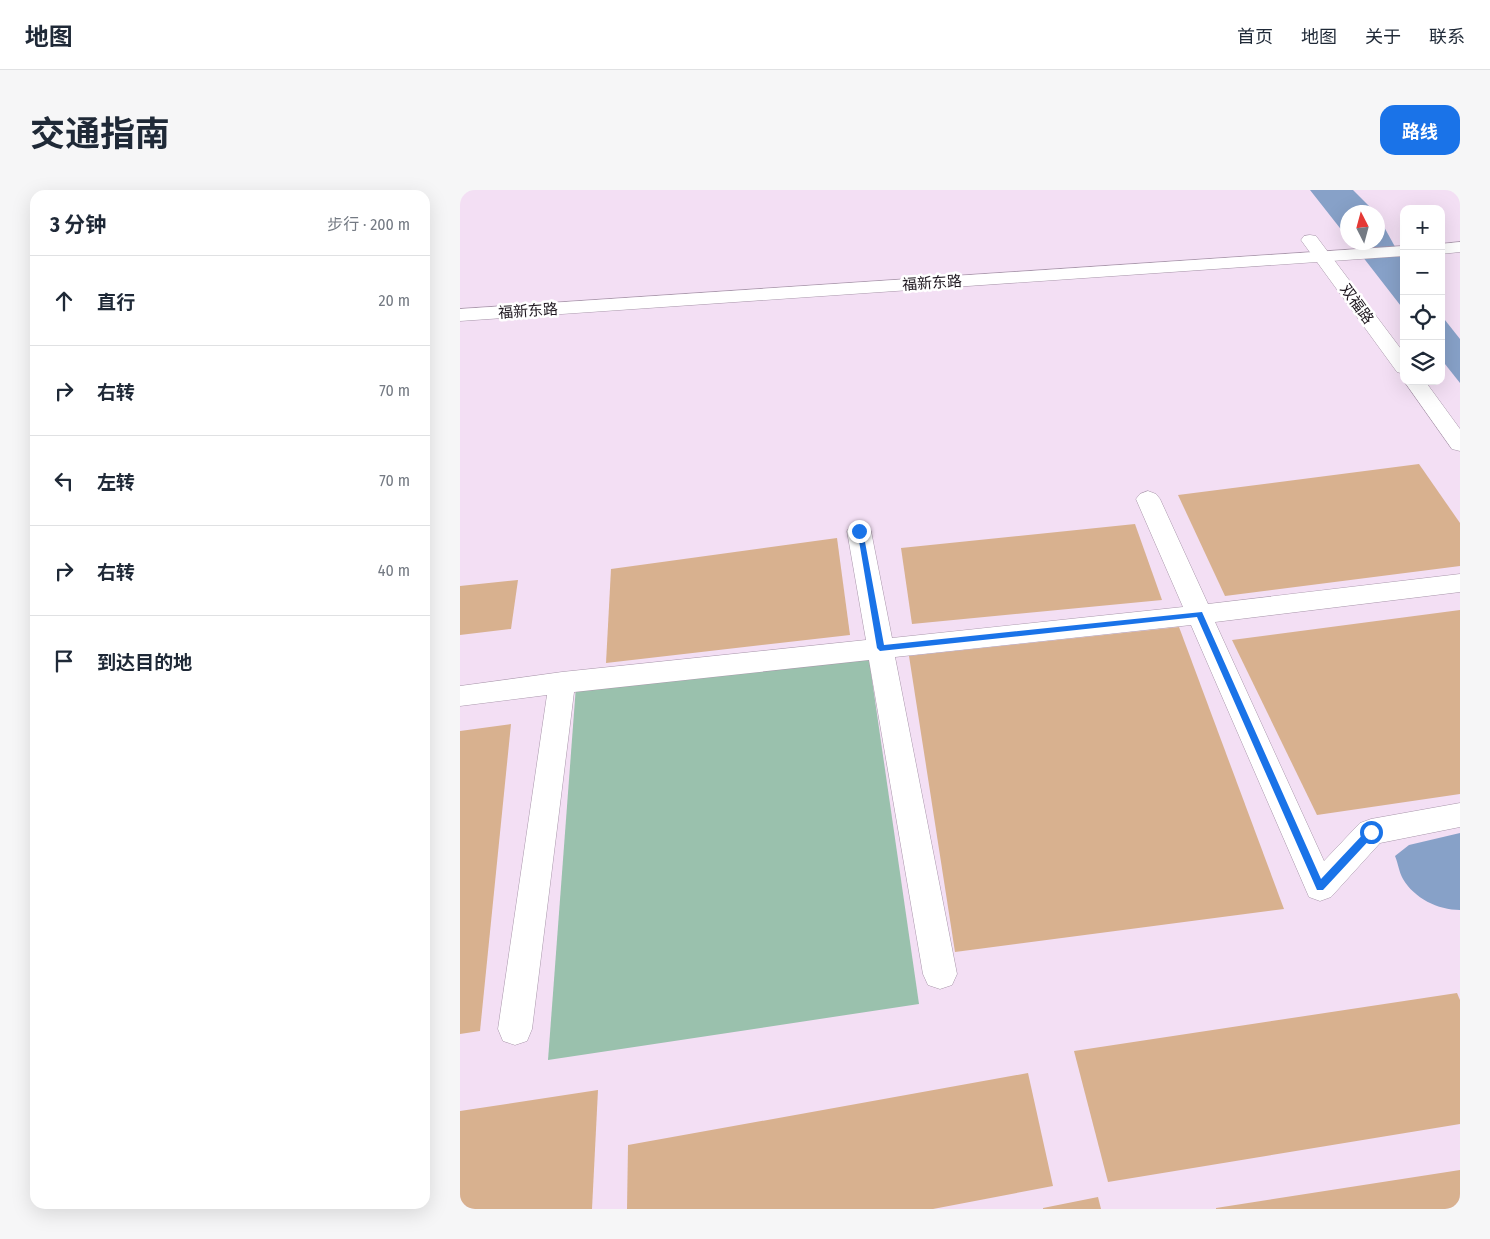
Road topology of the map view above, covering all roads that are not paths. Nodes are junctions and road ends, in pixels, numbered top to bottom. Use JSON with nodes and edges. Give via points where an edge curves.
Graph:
{"nodes":[{"id":1,"x":1385,"y":237,"type":"edge"},
{"id":2,"x":1340,"y":238,"type":"edge"},
{"id":3,"x":1310,"y":240,"type":"junction"},
{"id":4,"x":1400,"y":240,"type":"edge"},
{"id":5,"x":1400,"y":241,"type":"edge"},
{"id":6,"x":1460,"y":247,"type":"edge"},
{"id":7,"x":1445,"y":249,"type":"edge"},
{"id":8,"x":1322,"y":257,"type":"junction"},
{"id":9,"x":1014,"y":260,"type":"dead end"},
{"id":10,"x":509,"y":294,"type":"dead end"},
{"id":11,"x":460,"y":298,"type":"edge"},
{"id":12,"x":460,"y":315,"type":"edge"},
{"id":13,"x":1400,"y":363,"type":"edge"},
{"id":14,"x":1417,"y":385,"type":"edge"},
{"id":15,"x":1460,"y":444,"type":"edge"},
{"id":16,"x":1148,"y":499,"type":"dead end"},
{"id":17,"x":859,"y":531,"type":"dead end"},
{"id":18,"x":1460,"y":583,"type":"edge"},
{"id":19,"x":1200,"y":614,"type":"junction"},
{"id":20,"x":880,"y":648,"type":"junction"},
{"id":21,"x":562,"y":682,"type":"junction"},
{"id":22,"x":460,"y":696,"type":"edge"},
{"id":23,"x":1460,"y":816,"type":"edge"},
{"id":24,"x":940,"y":974,"type":"dead end"},
{"id":25,"x":515,"y":1029,"type":"dead end"}],
"edges":[{"from":1,"to":4,"type":"main road","name":"福新东路"},
{"from":2,"to":3,"type":"main road"},
{"from":3,"to":8,"type":"main road","name":"双福路"},
{"from":3,"to":9,"type":"main road"},
{"from":5,"to":8,"type":"main road","name":"福新东路","via":[[1357,255]]},
{"from":6,"to":7,"type":"main road"},
{"from":8,"to":12,"type":"main road","name":"福新东路"},
{"from":8,"to":13,"type":"main road","name":"双福路"},
{"from":10,"to":11,"type":"main road","name":"福新东路"},
{"from":14,"to":15,"type":"main road"},
{"from":16,"to":19,"type":"main road"},
{"from":17,"to":20,"type":"main road"},
{"from":18,"to":19,"type":"main road"},
{"from":19,"to":20,"type":"main road"},
{"from":19,"to":23,"type":"main road","via":[[1320,887],[1371,832]]},
{"from":20,"to":21,"type":"main road"},
{"from":20,"to":24,"type":"main road"},
{"from":21,"to":22,"type":"main road"},
{"from":21,"to":25,"type":"main road"}]}
